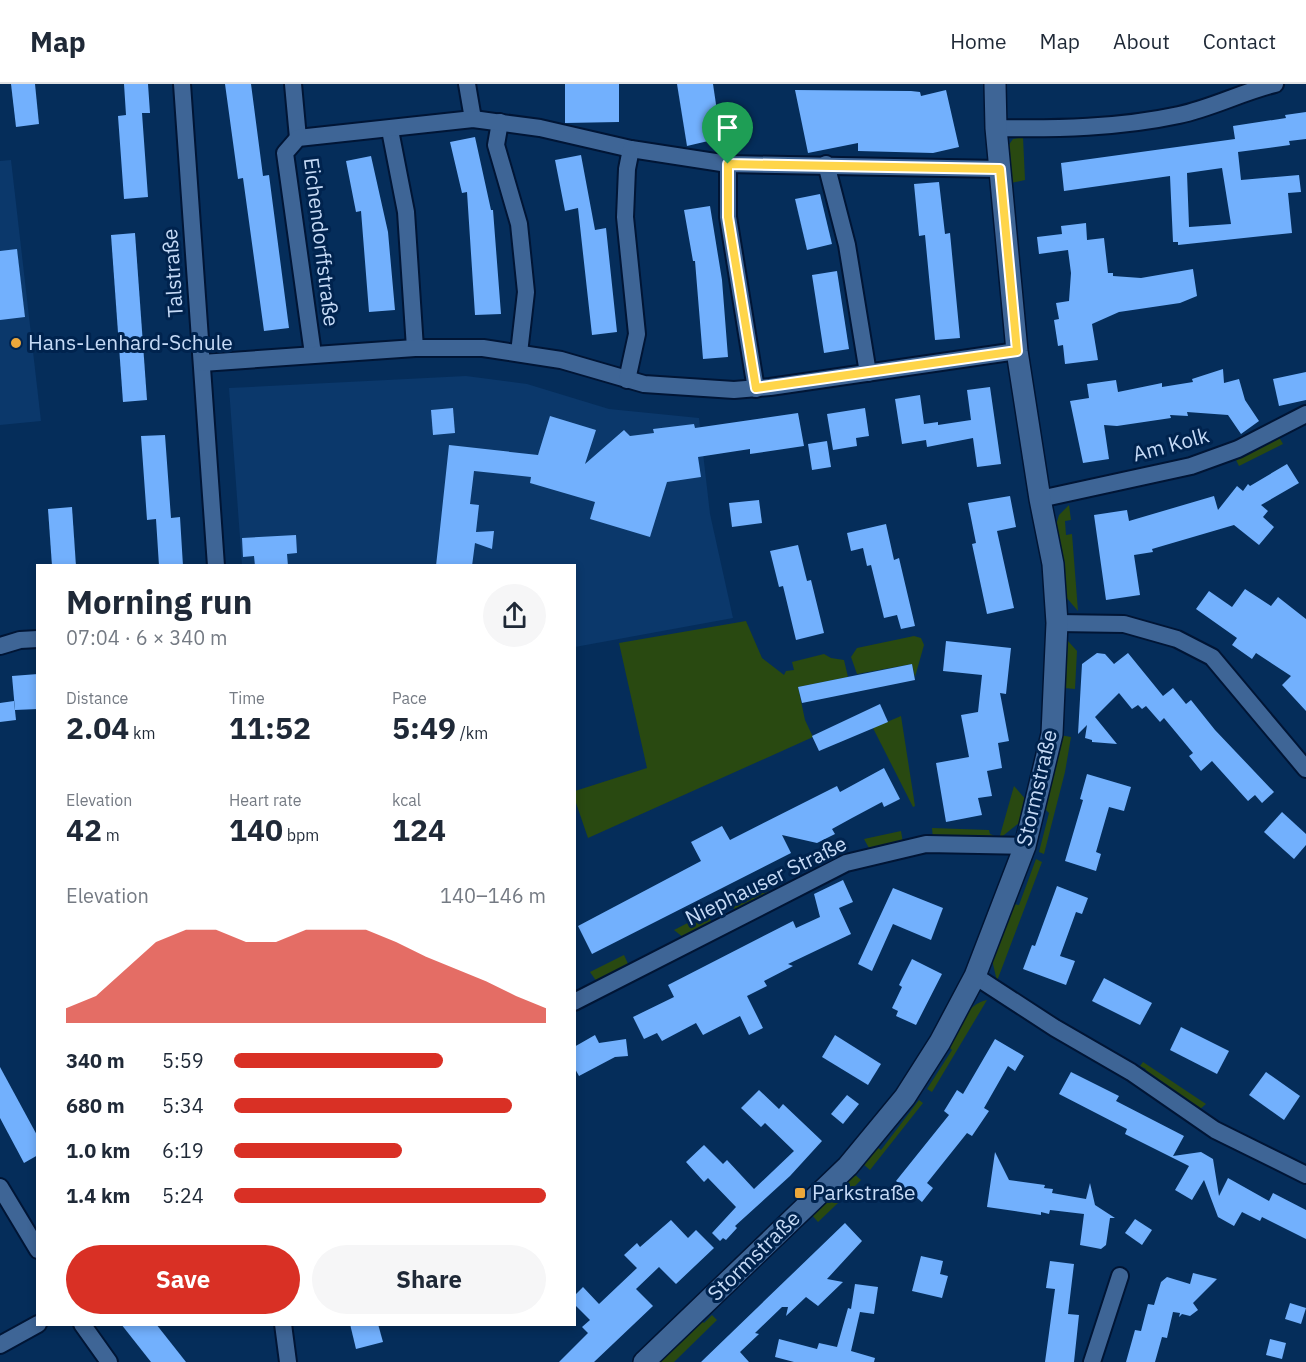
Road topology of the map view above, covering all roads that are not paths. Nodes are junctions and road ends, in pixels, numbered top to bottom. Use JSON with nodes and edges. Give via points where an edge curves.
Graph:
{"nodes":[{"id":1,"x":182,"y":84,"type":"edge"},
{"id":2,"x":293,"y":84,"type":"edge"},
{"id":3,"x":467,"y":84,"type":"edge"},
{"id":4,"x":995,"y":84,"type":"edge"},
{"id":5,"x":1275,"y":84,"type":"edge"},
{"id":6,"x":473,"y":119,"type":"junction"},
{"id":7,"x":500,"y":122,"type":"junction"},
{"id":8,"x":996,"y":128,"type":"junction"},
{"id":9,"x":390,"y":130,"type":"junction"},
{"id":10,"x":298,"y":138,"type":"junction"},
{"id":11,"x":631,"y":149,"type":"junction"},
{"id":12,"x":728,"y":164,"type":"junction"},
{"id":13,"x":826,"y":164,"type":"junction"},
{"id":14,"x":1000,"y":169,"type":"junction"},
{"id":15,"x":415,"y":348,"type":"junction"},
{"id":16,"x":1017,"y":351,"type":"junction"},
{"id":17,"x":519,"y":353,"type":"junction"},
{"id":18,"x":313,"y":354,"type":"junction"},
{"id":19,"x":202,"y":363,"type":"junction"},
{"id":20,"x":868,"y":374,"type":"junction"},
{"id":21,"x":627,"y":380,"type":"junction"},
{"id":22,"x":756,"y":388,"type":"junction"},
{"id":23,"x":1306,"y":414,"type":"edge"},
{"id":24,"x":1040,"y":499,"type":"junction"},
{"id":25,"x":216,"y":564,"type":"edge"},
{"id":26,"x":1057,"y":622,"type":"junction"},
{"id":27,"x":36,"y":639,"type":"edge"},
{"id":28,"x":0,"y":646,"type":"edge"},
{"id":29,"x":1306,"y":769,"type":"edge"},
{"id":30,"x":1025,"y":846,"type":"junction"},
{"id":31,"x":975,"y":976,"type":"junction"},
{"id":32,"x":576,"y":1001,"type":"edge"},
{"id":33,"x":1306,"y":1175,"type":"edge"},
{"id":34,"x":0,"y":1187,"type":"edge"},
{"id":35,"x":36,"y":1247,"type":"edge"},
{"id":36,"x":1120,"y":1276,"type":"dead end"},
{"id":37,"x":36,"y":1325,"type":"edge"},
{"id":38,"x":83,"y":1326,"type":"edge"},
{"id":39,"x":284,"y":1326,"type":"edge"},
{"id":40,"x":0,"y":1344,"type":"edge"},
{"id":41,"x":109,"y":1362,"type":"edge"},
{"id":42,"x":288,"y":1362,"type":"edge"},
{"id":43,"x":644,"y":1362,"type":"edge"},
{"id":44,"x":1092,"y":1362,"type":"edge"}],
"edges":[{"from":1,"to":19,"type":"street","name":"Talstraße"},
{"from":2,"to":10,"type":"street","name":"Eichendorffstraße"},
{"from":3,"to":6,"type":"street"},
{"from":4,"to":8,"type":"street","name":"Stormstraße"},
{"from":5,"to":8,"type":"street","via":[[1205,109],[1152,120],[1064,128]]},
{"from":6,"to":7,"type":"street","name":"Eichendorffstraße"},
{"from":6,"to":9,"type":"street","name":"Eichendorffstraße"},
{"from":7,"to":11,"type":"street","name":"Eichendorffstraße"},
{"from":7,"to":17,"type":"street","via":[[496,145],[519,225],[526,292]]},
{"from":8,"to":14,"type":"street","name":"Stormstraße"},
{"from":9,"to":10,"type":"street","name":"Eichendorffstraße"},
{"from":9,"to":15,"type":"street","via":[[406,212]]},
{"from":10,"to":18,"type":"street","name":"Eichendorffstraße","via":[[285,153]]},
{"from":11,"to":12,"type":"street","name":"Eichendorffstraße"},
{"from":11,"to":21,"type":"street","via":[[625,216],[637,334]]},
{"from":12,"to":13,"type":"street","name":"Eichendorffstraße"},
{"from":12,"to":22,"type":"street","via":[[728,217]]},
{"from":13,"to":14,"type":"street","name":"Eichendorffstraße"},
{"from":13,"to":20,"type":"street","via":[[847,245]]},
{"from":14,"to":16,"type":"street","name":"Stormstraße"},
{"from":15,"to":17,"type":"street","name":"Eichendorffstraße","via":[[483,348]]},
{"from":15,"to":18,"type":"street","name":"Eichendorffstraße"},
{"from":16,"to":20,"type":"street","name":"Eichendorffstraße"},
{"from":16,"to":24,"type":"street","name":"Stormstraße"},
{"from":17,"to":21,"type":"street","name":"Eichendorffstraße","via":[[561,360]]},
{"from":18,"to":19,"type":"street","name":"Eichendorffstraße"},
{"from":19,"to":25,"type":"street","name":"Talstraße"},
{"from":20,"to":22,"type":"street","name":"Eichendorffstraße"},
{"from":21,"to":22,"type":"street","name":"Eichendorffstraße","via":[[688,388]]},
{"from":23,"to":24,"type":"street","name":"Am Kolk","via":[[1216,458]]},
{"from":24,"to":26,"type":"street","name":"Stormstraße","via":[[1053,564]]},
{"from":26,"to":29,"type":"street","via":[[1124,624],[1177,639],[1212,657]]},
{"from":26,"to":30,"type":"street","name":"Stormstraße","via":[[1052,734]]},
{"from":27,"to":28,"type":"street"},
{"from":30,"to":31,"type":"street","name":"Stormstraße"},
{"from":30,"to":32,"type":"street","name":"Niephauser Straße","via":[[926,844],[846,863]]},
{"from":31,"to":33,"type":"street","via":[[1131,1072],[1215,1130]]},
{"from":31,"to":43,"type":"street","name":"Stormstraße","via":[[905,1097],[852,1162]]},
{"from":34,"to":35,"type":"street"},
{"from":36,"to":44,"type":"street"},
{"from":37,"to":40,"type":"street"},
{"from":38,"to":41,"type":"street"},
{"from":39,"to":42,"type":"street"}]}
